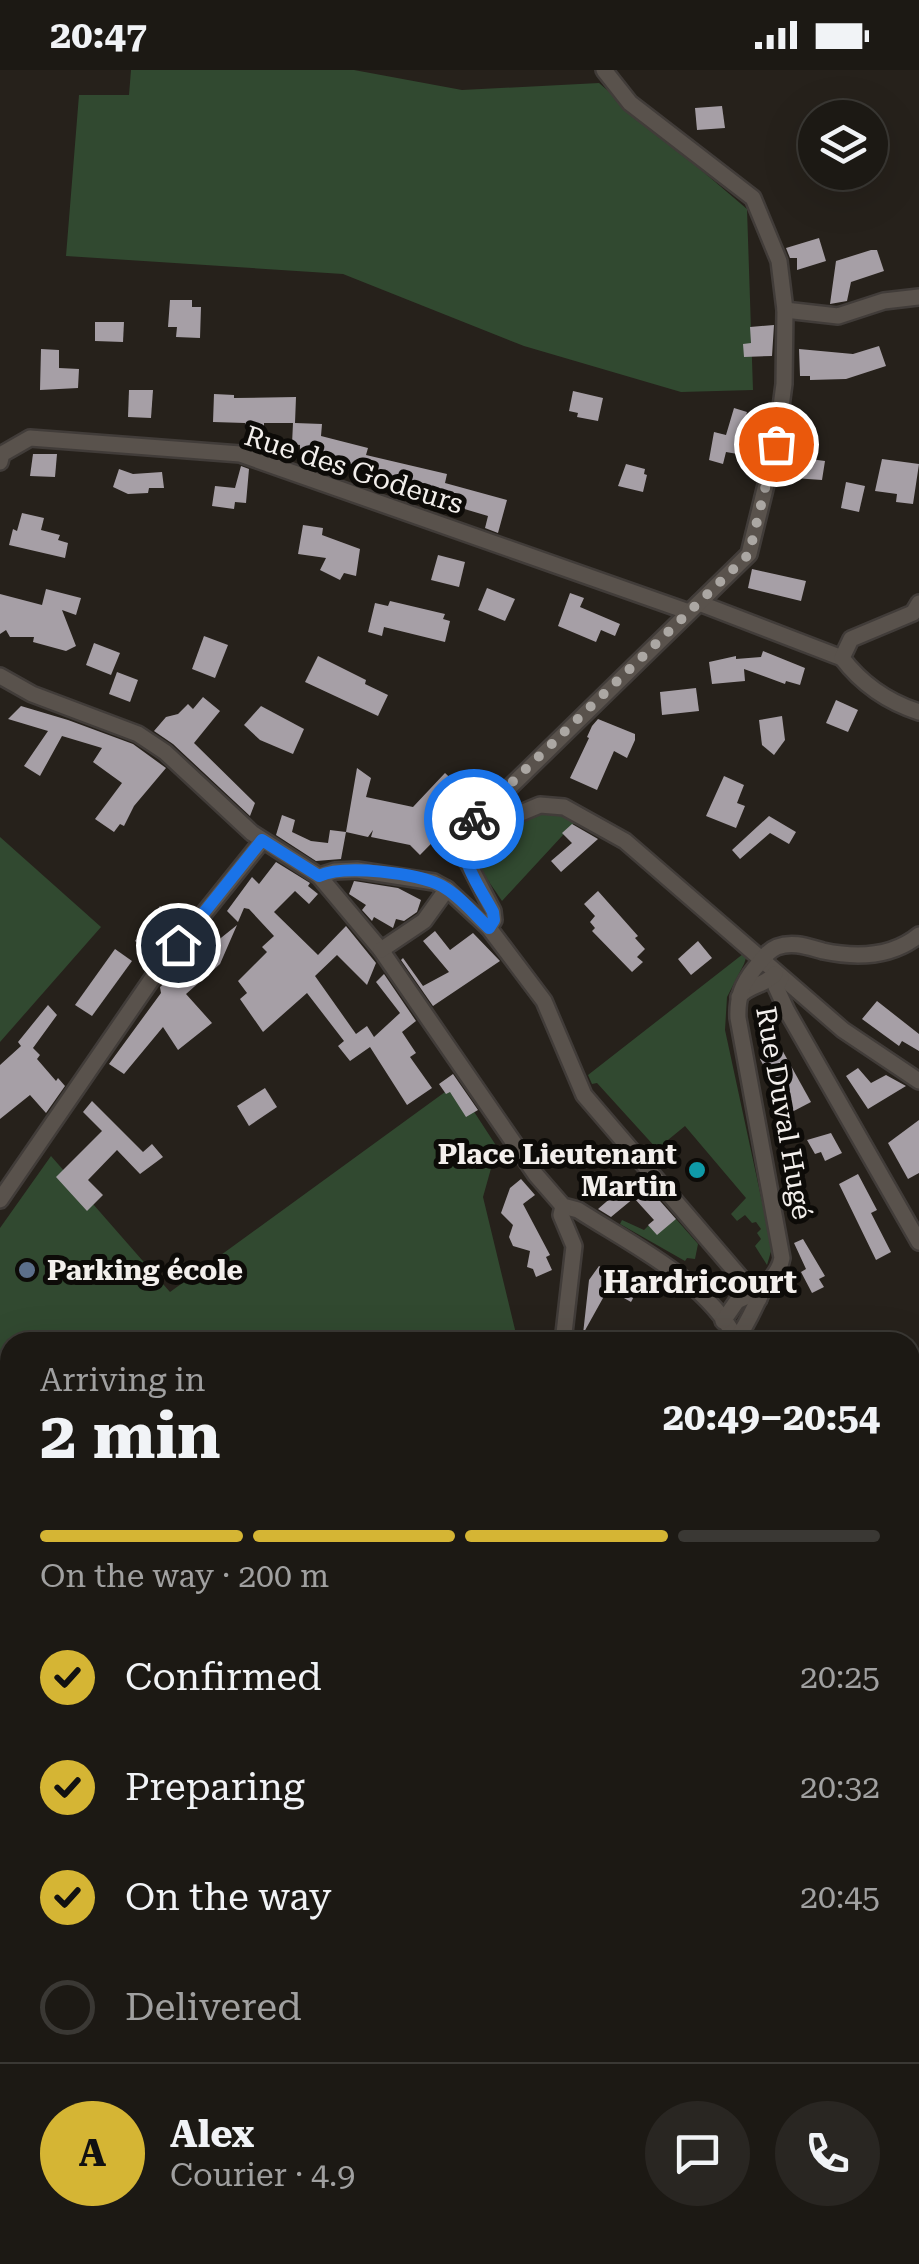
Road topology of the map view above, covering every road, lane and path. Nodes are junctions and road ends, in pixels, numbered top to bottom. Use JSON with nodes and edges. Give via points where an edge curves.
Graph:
{"nodes":[{"id":1,"x":604,"y":70,"type":"edge"},
{"id":2,"x":919,"y":297,"type":"edge"},
{"id":3,"x":785,"y":310,"type":"junction"},
{"id":4,"x":0,"y":462,"type":"edge"},
{"id":5,"x":919,"y":603,"type":"edge"},
{"id":6,"x":694,"y":608,"type":"junction"},
{"id":7,"x":842,"y":658,"type":"junction"},
{"id":8,"x":0,"y":676,"type":"edge"},
{"id":9,"x":919,"y":712,"type":"edge"},
{"id":10,"x":464,"y":837,"type":"junction"},
{"id":11,"x":262,"y":840,"type":"junction"},
{"id":12,"x":319,"y":876,"type":"junction"},
{"id":13,"x":447,"y":888,"type":"junction"},
{"id":14,"x":489,"y":928,"type":"junction"},
{"id":15,"x":919,"y":935,"type":"edge"},
{"id":16,"x":381,"y":950,"type":"junction"},
{"id":17,"x":761,"y":961,"type":"junction"},
{"id":18,"x":778,"y":976,"type":"junction"},
{"id":19,"x":739,"y":997,"type":"junction"},
{"id":20,"x":919,"y":1081,"type":"edge"},
{"id":21,"x":0,"y":1200,"type":"edge"},
{"id":22,"x":563,"y":1206,"type":"junction"},
{"id":23,"x":919,"y":1242,"type":"edge"},
{"id":24,"x":758,"y":1294,"type":"junction"},
{"id":25,"x":724,"y":1321,"type":"junction"},
{"id":26,"x":565,"y":1332,"type":"edge"},
{"id":27,"x":731,"y":1332,"type":"edge"},
{"id":28,"x":741,"y":1332,"type":"edge"}],
"edges":[{"from":1,"to":3,"type":"street","via":[[630,103],[754,198],[778,262]]},
{"from":2,"to":3,"type":"street","via":[[838,316]]},
{"from":3,"to":6,"type":"street","via":[[776,444],[749,554]]},
{"from":4,"to":6,"type":"street","name":"Rue des Godeurs","via":[[30,438],[240,454]]},
{"from":5,"to":7,"type":"street","via":[[913,613],[851,638]]},
{"from":6,"to":7,"type":"street","name":"Rue des Godeurs"},
{"from":6,"to":10,"type":"street","via":[[476,816]]},
{"from":7,"to":9,"type":"street","via":[[856,677]]},
{"from":8,"to":11,"type":"street","via":[[138,734]]},
{"from":10,"to":14,"type":"street","via":[[462,851],[494,915]]},
{"from":10,"to":17,"type":"street","via":[[528,808],[564,807],[625,841]]},
{"from":11,"to":12,"type":"street"},
{"from":11,"to":21,"type":"street","via":[[156,973]]},
{"from":12,"to":13,"type":"street","via":[[357,870]]},
{"from":12,"to":16,"type":"street"},
{"from":13,"to":14,"type":"street"},
{"from":13,"to":16,"type":"street","via":[[424,921]]},
{"from":14,"to":24,"type":"street","via":[[544,1000],[584,1095]]},
{"from":15,"to":17,"type":"street","via":[[870,954],[786,945]]},
{"from":16,"to":22,"type":"street","via":[[486,1107]]},
{"from":17,"to":18,"type":"street"},
{"from":17,"to":19,"type":"street","name":"Rue Duval Hugé"},
{"from":18,"to":19,"type":"street","name":"Rue Duval Hugé"},
{"from":18,"to":20,"type":"street","via":[[852,1038]]},
{"from":18,"to":23,"type":"street","via":[[787,1011]]},
{"from":19,"to":24,"type":"street","name":"Rue Duval Hugé","via":[[782,1248],[780,1270]]},
{"from":22,"to":25,"type":"street","via":[[661,1262]]},
{"from":22,"to":26,"type":"street","via":[[574,1246]]},
{"from":24,"to":25,"type":"street","name":"Rue Duval Hugé","via":[[738,1302]]},
{"from":24,"to":28,"type":"street","name":"Rue Duval Hugé"},
{"from":25,"to":27,"type":"street"}]}
